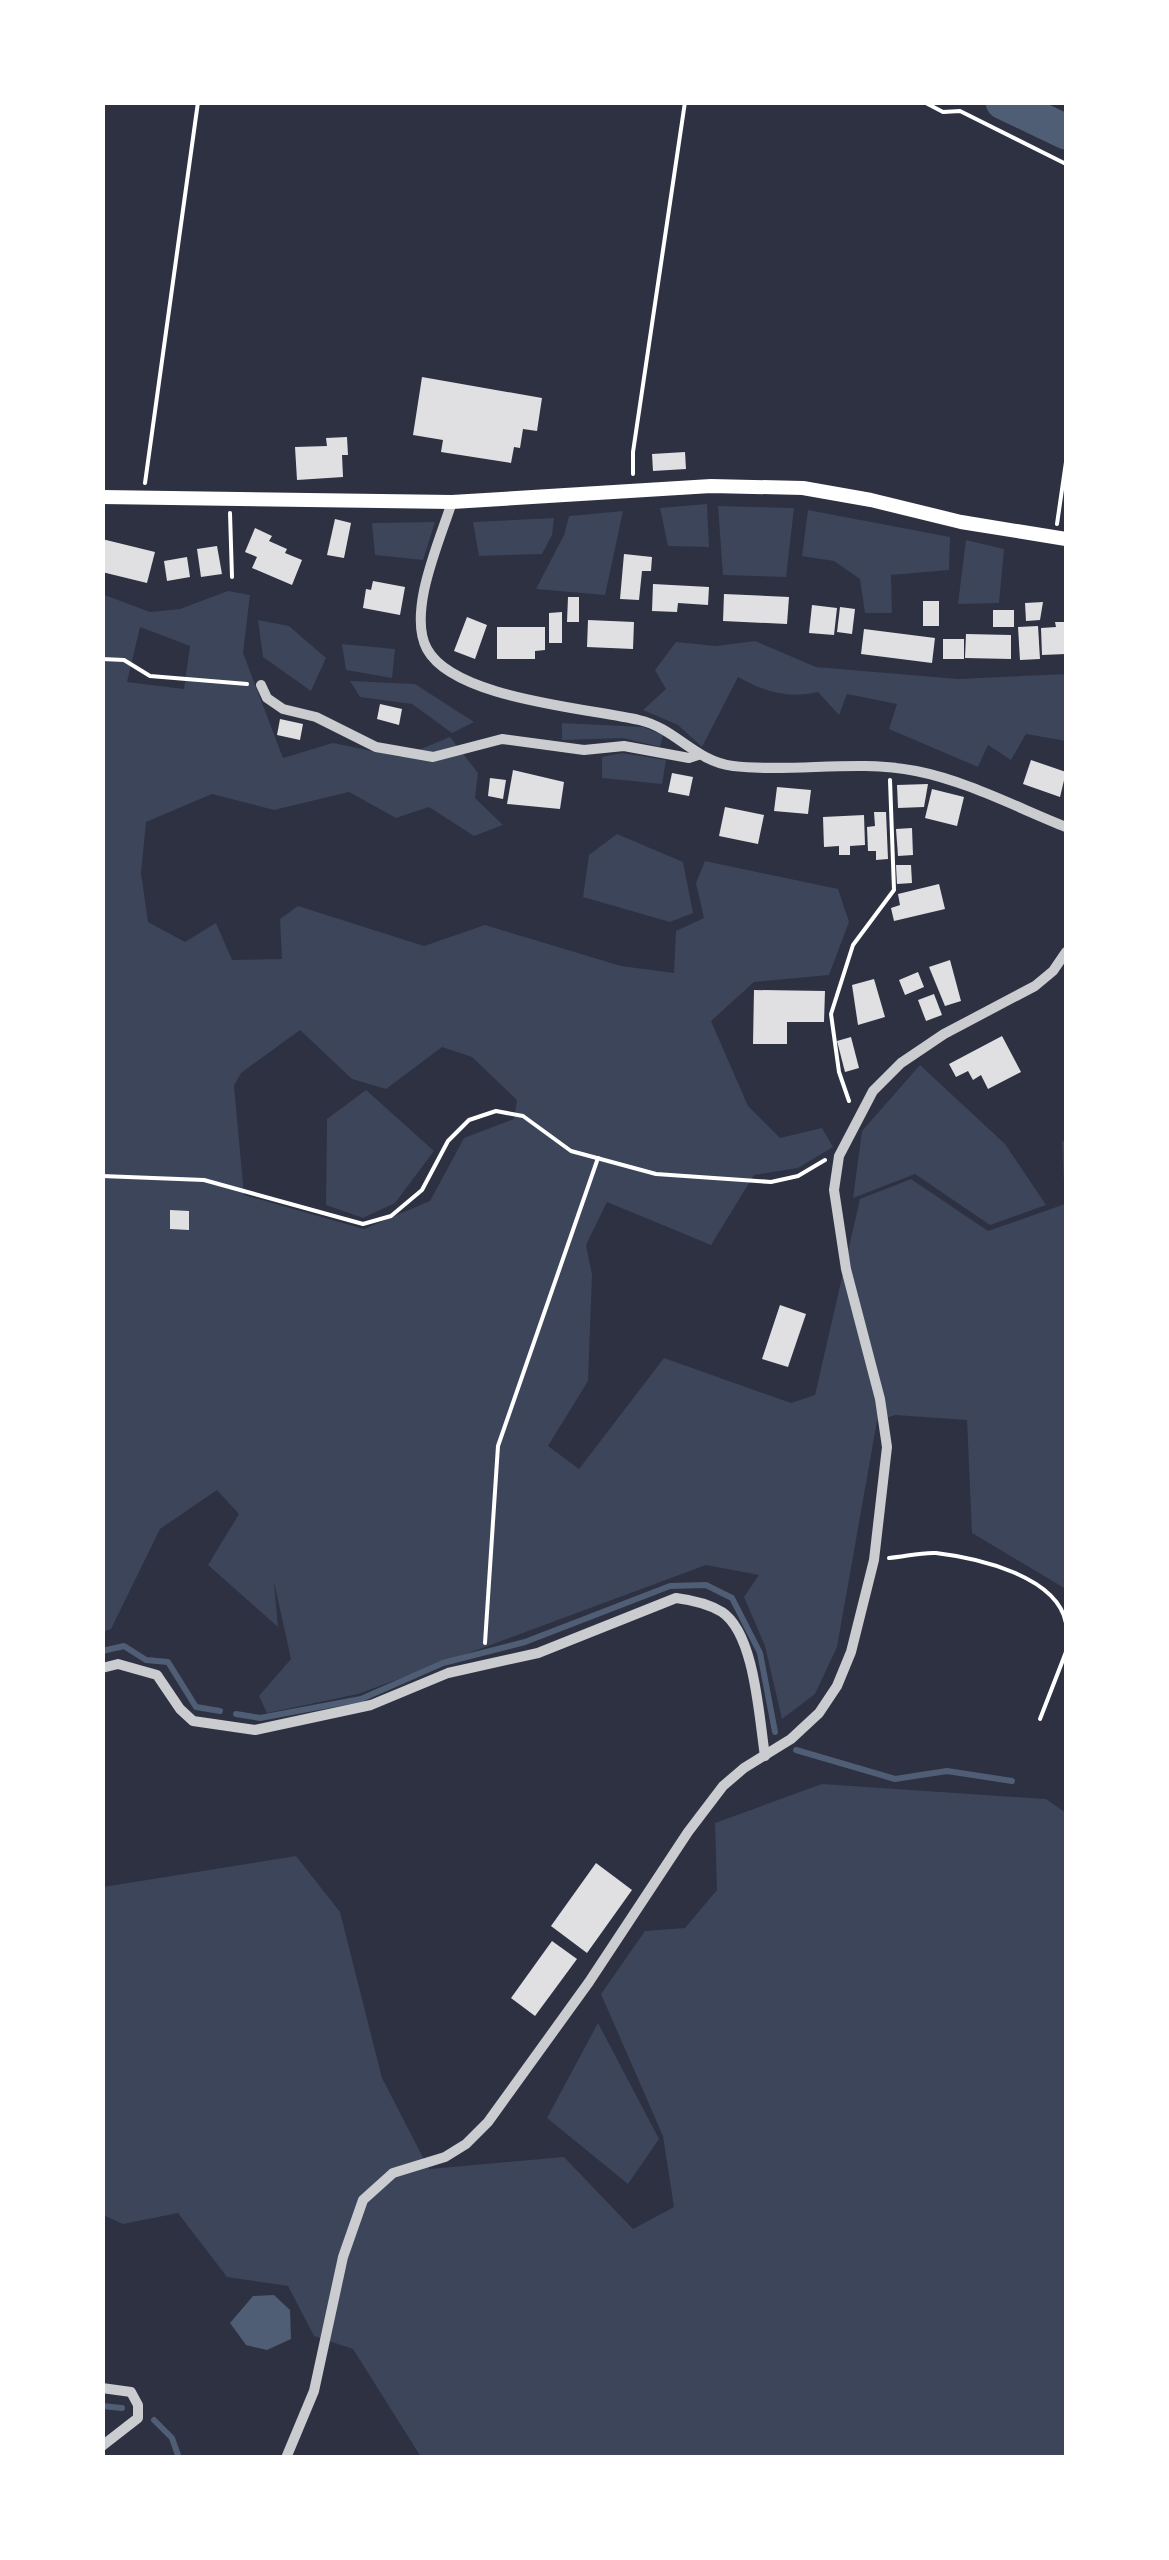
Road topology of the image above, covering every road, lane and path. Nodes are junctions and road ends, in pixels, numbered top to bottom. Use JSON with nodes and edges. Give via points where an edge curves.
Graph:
{"nodes":[{"id":1,"x":198,"y":102,"type":"edge"},
{"id":2,"x":685,"y":102,"type":"edge"},
{"id":3,"x":924,"y":102,"type":"edge"},
{"id":4,"x":1066,"y":164,"type":"edge"},
{"id":5,"x":1066,"y":462,"type":"edge"},
{"id":6,"x":633,"y":490,"type":"junction"},
{"id":7,"x":102,"y":497,"type":"edge"},
{"id":8,"x":144,"y":498,"type":"junction"},
{"id":9,"x":229,"y":499,"type":"junction"},
{"id":10,"x":452,"y":502,"type":"junction"},
{"id":11,"x":1061,"y":539,"type":"edge"},
{"id":12,"x":232,"y":577,"type":"dead end"},
{"id":13,"x":102,"y":658,"type":"edge"},
{"id":14,"x":262,"y":685,"type":"joint"},
{"id":15,"x":698,"y":755,"type":"junction"},
{"id":16,"x":890,"y":768,"type":"junction"},
{"id":17,"x":1066,"y":827,"type":"edge"},
{"id":18,"x":1066,"y":952,"type":"edge"},
{"id":19,"x":856,"y":1120,"type":"junction"},
{"id":20,"x":839,"y":1156,"type":"junction"},
{"id":21,"x":598,"y":1158,"type":"junction"},
{"id":22,"x":102,"y":1176,"type":"edge"},
{"id":23,"x":874,"y":1560,"type":"junction"},
{"id":24,"x":1066,"y":1624,"type":"edge"},
{"id":25,"x":485,"y":1643,"type":"dead end"},
{"id":26,"x":1066,"y":1652,"type":"edge"},
{"id":27,"x":102,"y":1668,"type":"edge"},
{"id":28,"x":1040,"y":1719,"type":"dead end"},
{"id":29,"x":765,"y":1756,"type":"junction"},
{"id":30,"x":102,"y":2388,"type":"edge"},
{"id":31,"x":102,"y":2446,"type":"edge"},
{"id":32,"x":286,"y":2458,"type":"edge"}],
"edges":[{"from":1,"to":8,"type":"path"},
{"from":2,"to":6,"type":"path","via":[[633,452]]},
{"from":3,"to":4,"type":"path","via":[[960,112]]},
{"from":5,"to":11,"type":"path"},
{"from":6,"to":10,"type":"main road"},
{"from":6,"to":11,"type":"main road","via":[[803,488]]},
{"from":7,"to":8,"type":"main road"},
{"from":8,"to":9,"type":"main road"},
{"from":9,"to":10,"type":"main road"},
{"from":9,"to":12,"type":"path"},
{"from":10,"to":15,"type":"street","via":[[420,605],[420,627],[437,663],[484,688],[642,720],[673,733]]},
{"from":13,"to":14,"type":"path","via":[[124,660],[150,676]]},
{"from":14,"to":15,"type":"street","via":[[282,709],[316,717],[376,747],[433,757],[502,739]]},
{"from":15,"to":16,"type":"street","via":[[734,766]]},
{"from":16,"to":17,"type":"street","via":[[920,772]]},
{"from":16,"to":19,"type":"path","via":[[894,890],[853,945],[831,1014],[839,1072]]},
{"from":18,"to":19,"type":"street","via":[[1035,986],[901,1063]]},
{"from":19,"to":20,"type":"street"},
{"from":20,"to":21,"type":"path","via":[[770,1182],[656,1174]]},
{"from":20,"to":23,"type":"street","via":[[834,1190],[846,1269],[888,1447]]},
{"from":21,"to":22,"type":"path","via":[[571,1151],[524,1116],[496,1111],[469,1120],[448,1140],[422,1190],[391,1216],[363,1224],[204,1180]]},
{"from":21,"to":25,"type":"path","via":[[498,1446]]},
{"from":23,"to":24,"type":"path","via":[[933,1553],[1023,1574],[1064,1610]]},
{"from":23,"to":29,"type":"street","via":[[837,1686],[792,1740]]},
{"from":26,"to":28,"type":"path"},
{"from":27,"to":29,"type":"street","via":[[118,1664],[157,1675],[192,1720],[254,1730],[371,1705],[448,1673],[538,1653],[676,1598],[700,1601],[726,1614],[750,1656]]},
{"from":29,"to":32,"type":"street","via":[[723,1786],[700,1816],[488,2122],[466,2144],[393,2173],[362,2200],[314,2391]]},
{"from":30,"to":31,"type":"street","via":[[130,2392],[138,2418]]}]}
